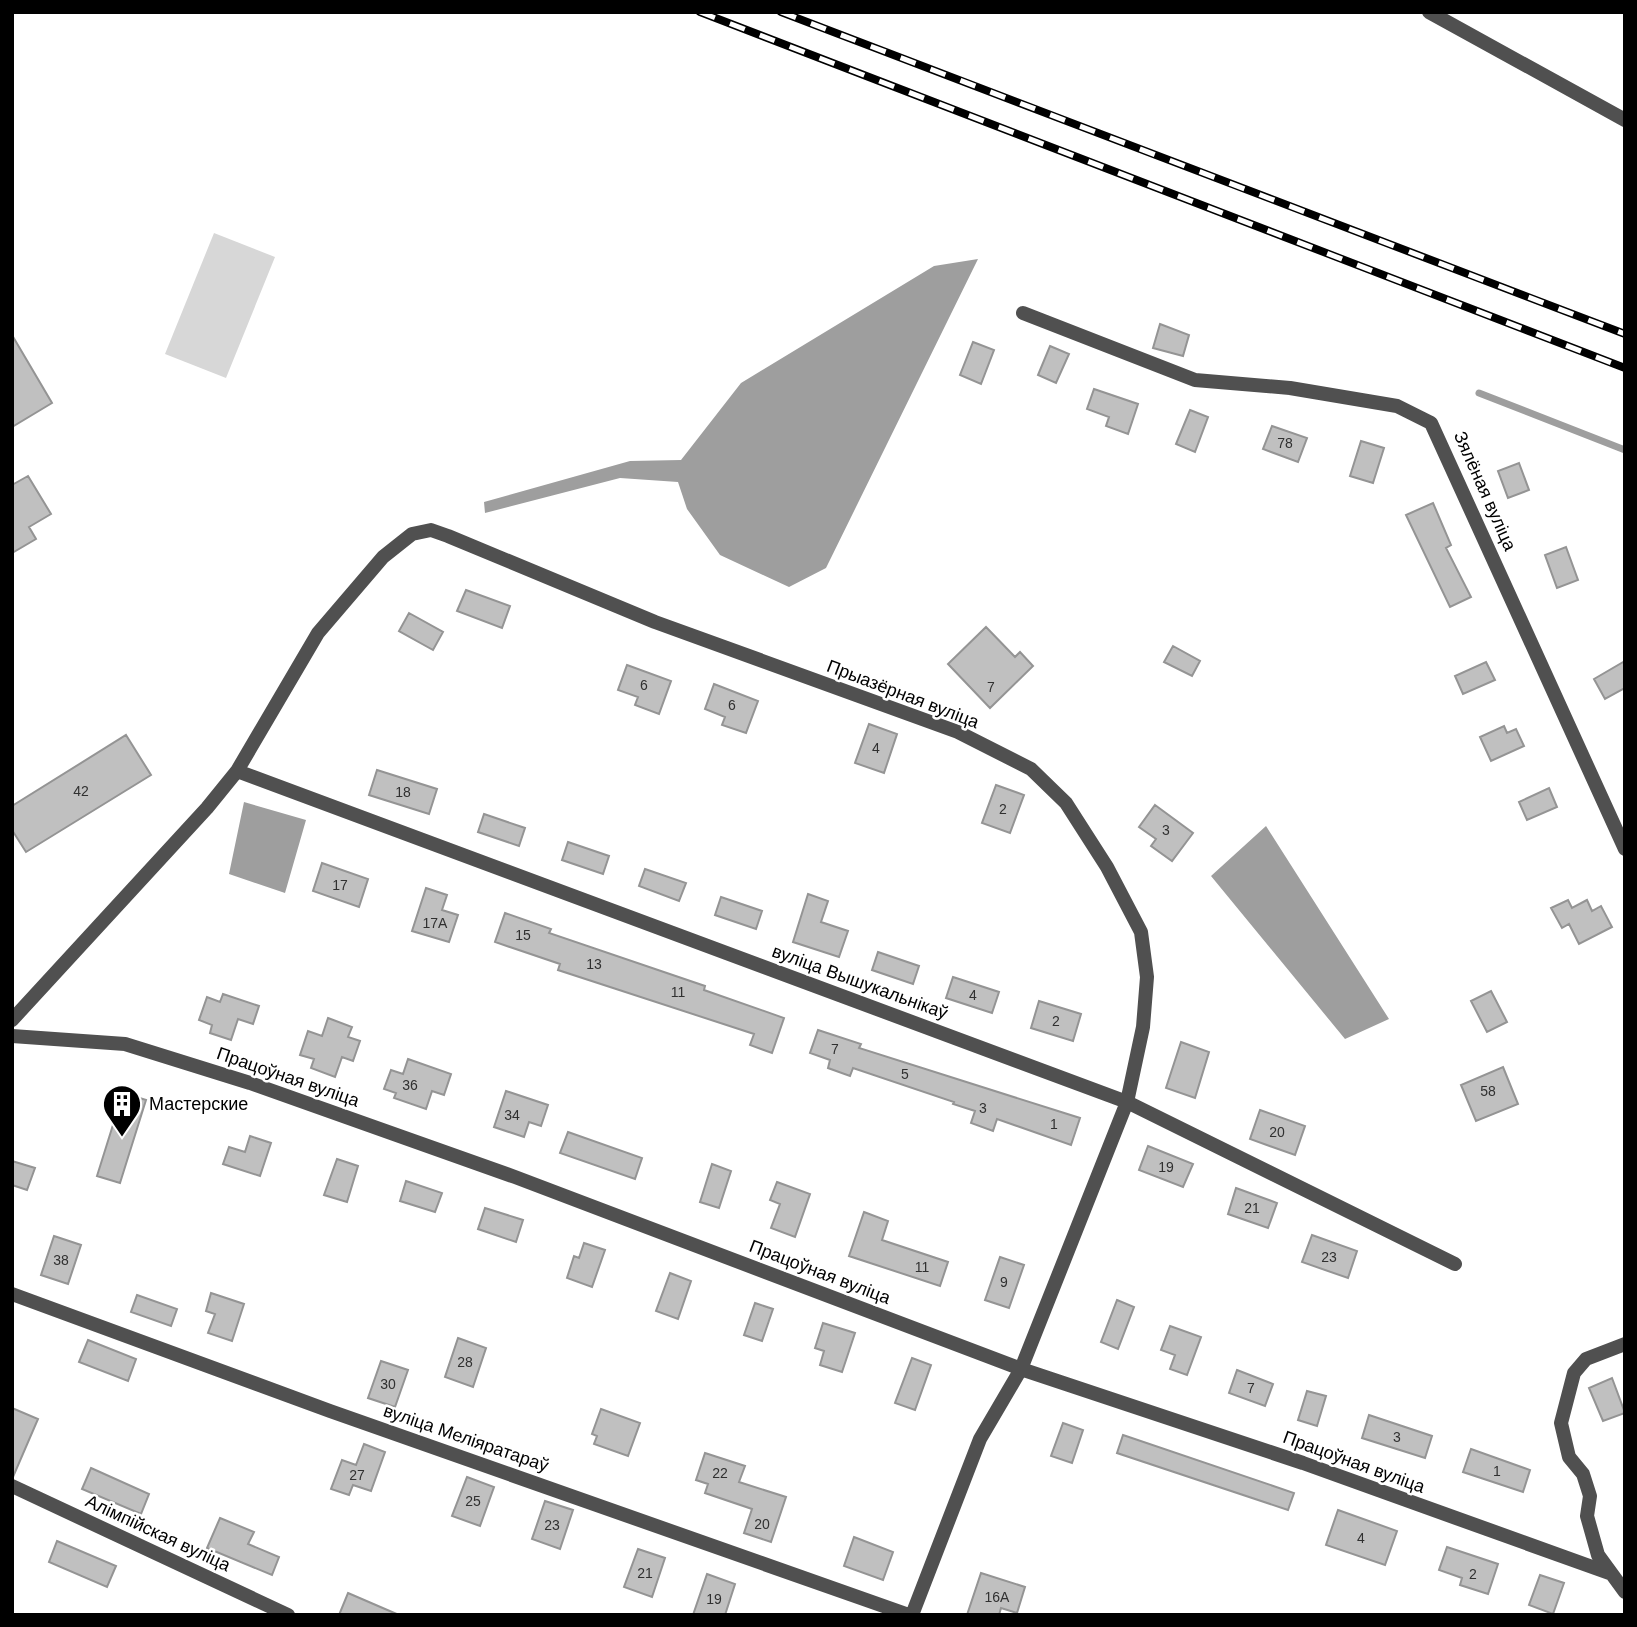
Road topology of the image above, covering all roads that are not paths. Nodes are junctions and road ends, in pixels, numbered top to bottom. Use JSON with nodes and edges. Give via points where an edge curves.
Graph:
{"nodes":[{"id":1,"x":1429,"y":12,"type":"edge"},
{"id":2,"x":1625,"y":120,"type":"edge"},
{"id":3,"x":1023,"y":313,"type":"dead end"},
{"id":4,"x":237,"y":771,"type":"junction"},
{"id":5,"x":1625,"y":849,"type":"edge"},
{"id":6,"x":12,"y":1020,"type":"edge"},
{"id":7,"x":12,"y":1035,"type":"edge"},
{"id":8,"x":1127,"y":1102,"type":"junction"},
{"id":9,"x":1455,"y":1264,"type":"dead end"},
{"id":10,"x":12,"y":1294,"type":"edge"},
{"id":11,"x":1625,"y":1344,"type":"edge"},
{"id":12,"x":1021,"y":1369,"type":"junction"},
{"id":13,"x":12,"y":1486,"type":"edge"},
{"id":14,"x":1609,"y":1573,"type":"junction"},
{"id":15,"x":1625,"y":1592,"type":"edge"},
{"id":16,"x":288,"y":1615,"type":"edge"},
{"id":17,"x":910,"y":1615,"type":"edge"}],
"edges":[{"from":1,"to":2,"type":"street"},
{"from":3,"to":5,"type":"street","name":"Зялёная вуліца","via":[[1195,380],[1290,388],[1397,405],[1431,423]]},
{"from":4,"to":6,"type":"street"},
{"from":4,"to":8,"type":"street","name":"вуліца Вышукальнікаў"},
{"from":4,"to":8,"type":"street","name":"Прыазёрная вуліца","via":[[318,633],[383,557],[412,534],[431,530],[448,536],[655,622],[958,732],[1031,769],[1066,803],[1108,867],[1142,932],[1147,977],[1143,1027]]},
{"from":7,"to":12,"type":"street","name":"Працоўная вуліца","via":[[125,1044],[250,1083],[515,1177]]},
{"from":8,"to":9,"type":"street","name":"вуліца Вышукальнікаў"},
{"from":8,"to":12,"type":"street","name":"Прыазёрная вуліца"},
{"from":10,"to":17,"type":"street","name":"вуліца Меліяратараў"},
{"from":11,"to":14,"type":"street","via":[[1586,1359],[1574,1373],[1561,1423],[1569,1457],[1583,1474],[1590,1496],[1591,1536]]},
{"from":12,"to":14,"type":"street","name":"Працоўная вуліца","via":[[1303,1463]]},
{"from":12,"to":17,"type":"street","name":"Прыазёрная вуліца","via":[[979,1439]]},
{"from":13,"to":16,"type":"street","name":"Алімпійская вуліца"},
{"from":14,"to":15,"type":"street"}]}
